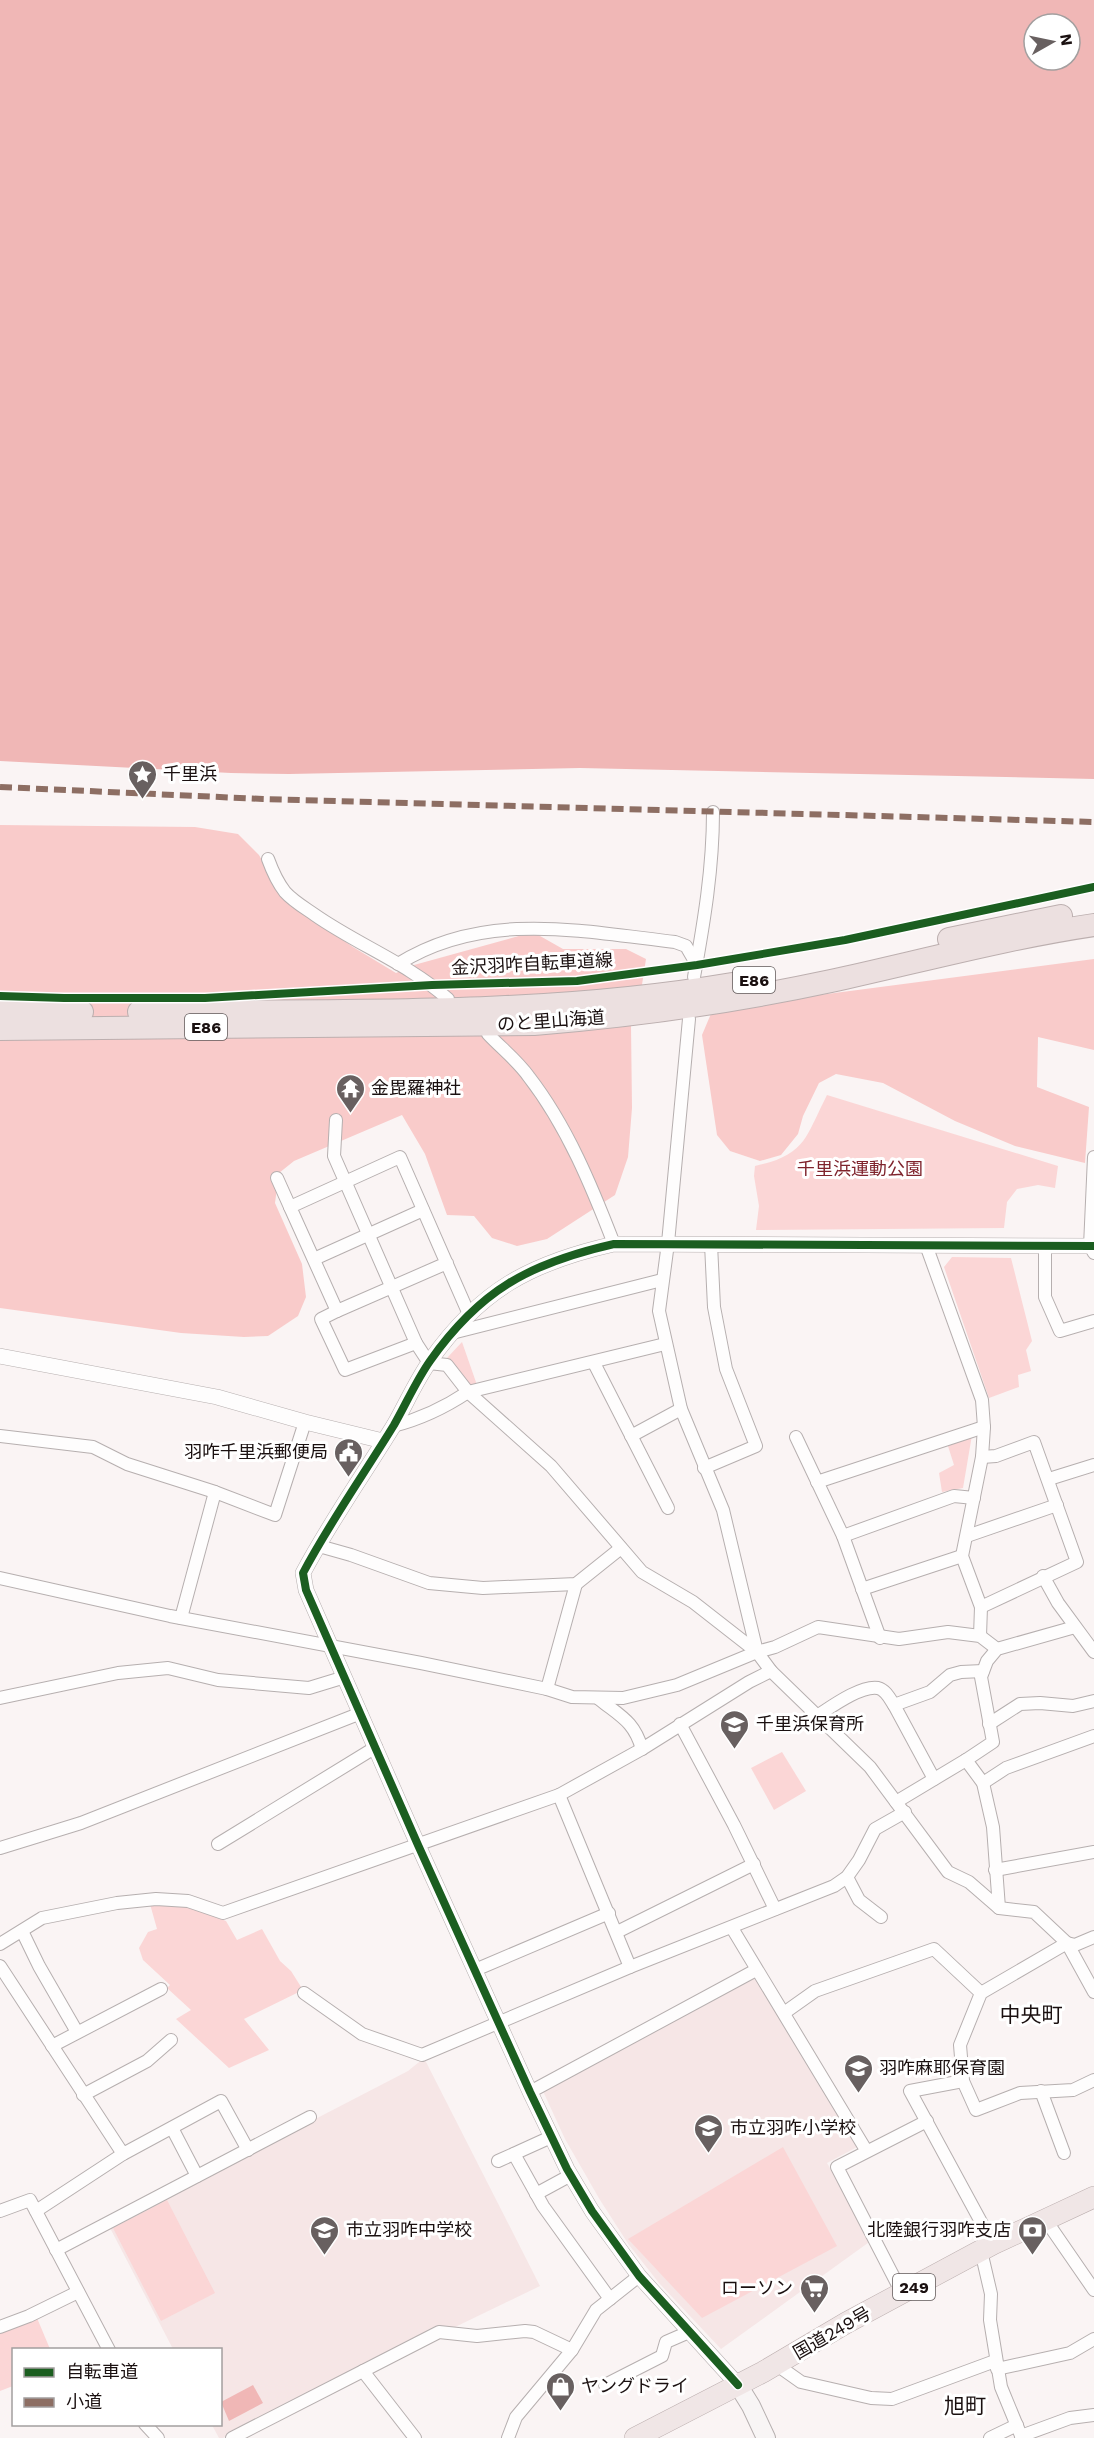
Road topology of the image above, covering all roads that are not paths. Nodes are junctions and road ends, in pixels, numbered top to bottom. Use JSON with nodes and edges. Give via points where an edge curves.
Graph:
{"nodes":[{"id":1,"x":713,"y":812,"type":"dead end"},
{"id":2,"x":268,"y":859,"type":"dead end"},
{"id":3,"x":1094,"y":910,"type":"edge"},
{"id":4,"x":1094,"y":926,"type":"edge"},
{"id":5,"x":398,"y":964,"type":"junction"},
{"id":6,"x":448,"y":999,"type":"dead end"},
{"id":7,"x":0,"y":1012,"type":"edge"},
{"id":8,"x":689,"y":1019,"type":"dead end"},
{"id":9,"x":0,"y":1029,"type":"edge"},
{"id":10,"x":488,"y":1034,"type":"dead end"},
{"id":11,"x":336,"y":1120,"type":"dead end"},
{"id":12,"x":1094,"y":1157,"type":"edge"},
{"id":13,"x":277,"y":1178,"type":"dead end"},
{"id":14,"x":347,"y":1183,"type":"junction"},
{"id":15,"x":290,"y":1207,"type":"junction"},
{"id":16,"x":423,"y":1210,"type":"junction"},
{"id":17,"x":369,"y":1235,"type":"junction"},
{"id":18,"x":614,"y":1244,"type":"junction"},
{"id":19,"x":668,"y":1244,"type":"junction"},
{"id":20,"x":711,"y":1244,"type":"junction"},
{"id":21,"x":926,"y":1245,"type":"junction"},
{"id":22,"x":1045,"y":1246,"type":"junction"},
{"id":23,"x":1093,"y":1248,"type":"edge"},
{"id":24,"x":314,"y":1259,"type":"junction"},
{"id":25,"x":447,"y":1263,"type":"junction"},
{"id":26,"x":662,"y":1280,"type":"junction"},
{"id":27,"x":392,"y":1287,"type":"junction"},
{"id":28,"x":337,"y":1311,"type":"junction"},
{"id":29,"x":468,"y":1312,"type":"junction"},
{"id":30,"x":1094,"y":1322,"type":"edge"},
{"id":31,"x":451,"y":1333,"type":"junction"},
{"id":32,"x":416,"y":1343,"type":"junction"},
{"id":33,"x":665,"y":1344,"type":"junction"},
{"id":34,"x":0,"y":1356,"type":"edge"},
{"id":35,"x":429,"y":1363,"type":"junction"},
{"id":36,"x":594,"y":1363,"type":"junction"},
{"id":37,"x":468,"y":1392,"type":"junction"},
{"id":38,"x":681,"y":1409,"type":"junction"},
{"id":39,"x":305,"y":1422,"type":"junction"},
{"id":40,"x":393,"y":1426,"type":"junction"},
{"id":41,"x":984,"y":1427,"type":"junction"},
{"id":42,"x":0,"y":1436,"type":"edge"},
{"id":43,"x":631,"y":1436,"type":"junction"},
{"id":44,"x":796,"y":1437,"type":"dead end"},
{"id":45,"x":383,"y":1440,"type":"junction"},
{"id":46,"x":982,"y":1457,"type":"junction"},
{"id":47,"x":1094,"y":1465,"type":"edge"},
{"id":48,"x":704,"y":1468,"type":"junction"},
{"id":49,"x":1049,"y":1479,"type":"junction"},
{"id":50,"x":817,"y":1482,"type":"junction"},
{"id":51,"x":215,"y":1492,"type":"junction"},
{"id":52,"x":974,"y":1498,"type":"junction"},
{"id":53,"x":1057,"y":1505,"type":"junction"},
{"id":54,"x":668,"y":1508,"type":"dead end"},
{"id":55,"x":843,"y":1536,"type":"junction"},
{"id":56,"x":968,"y":1536,"type":"junction"},
{"id":57,"x":319,"y":1546,"type":"junction"},
{"id":58,"x":621,"y":1548,"type":"junction"},
{"id":59,"x":962,"y":1556,"type":"junction"},
{"id":60,"x":1043,"y":1576,"type":"junction"},
{"id":61,"x":0,"y":1578,"type":"edge"},
{"id":62,"x":576,"y":1584,"type":"junction"},
{"id":63,"x":862,"y":1589,"type":"junction"},
{"id":64,"x":981,"y":1606,"type":"junction"},
{"id":65,"x":181,"y":1618,"type":"junction"},
{"id":66,"x":1075,"y":1628,"type":"junction"},
{"id":67,"x":980,"y":1636,"type":"junction"},
{"id":68,"x":880,"y":1638,"type":"junction"},
{"id":69,"x":333,"y":1647,"type":"junction"},
{"id":70,"x":997,"y":1649,"type":"junction"},
{"id":71,"x":757,"y":1652,"type":"junction"},
{"id":72,"x":1094,"y":1652,"type":"edge"},
{"id":73,"x":771,"y":1671,"type":"junction"},
{"id":74,"x":983,"y":1671,"type":"junction"},
{"id":75,"x":345,"y":1677,"type":"junction"},
{"id":76,"x":548,"y":1689,"type":"junction"},
{"id":77,"x":0,"y":1698,"type":"edge"},
{"id":78,"x":599,"y":1699,"type":"junction"},
{"id":79,"x":1094,"y":1701,"type":"edge"},
{"id":80,"x":894,"y":1705,"type":"junction"},
{"id":81,"x":361,"y":1713,"type":"junction"},
{"id":82,"x":817,"y":1716,"type":"junction"},
{"id":83,"x":680,"y":1724,"type":"junction"},
{"id":84,"x":989,"y":1724,"type":"junction"},
{"id":85,"x":1094,"y":1736,"type":"edge"},
{"id":86,"x":376,"y":1747,"type":"junction"},
{"id":87,"x":642,"y":1749,"type":"junction"},
{"id":88,"x":966,"y":1760,"type":"junction"},
{"id":89,"x":934,"y":1779,"type":"junction"},
{"id":90,"x":983,"y":1783,"type":"junction"},
{"id":91,"x":559,"y":1795,"type":"junction"},
{"id":92,"x":896,"y":1802,"type":"junction"},
{"id":93,"x":905,"y":1812,"type":"junction"},
{"id":94,"x":218,"y":1844,"type":"dead end"},
{"id":95,"x":418,"y":1845,"type":"junction"},
{"id":96,"x":0,"y":1848,"type":"edge"},
{"id":97,"x":1094,"y":1852,"type":"edge"},
{"id":98,"x":754,"y":1864,"type":"junction"},
{"id":99,"x":995,"y":1870,"type":"junction"},
{"id":100,"x":847,"y":1877,"type":"junction"},
{"id":101,"x":999,"y":1908,"type":"junction"},
{"id":102,"x":775,"y":1909,"type":"junction"},
{"id":103,"x":609,"y":1913,"type":"junction"},
{"id":104,"x":881,"y":1917,"type":"dead end"},
{"id":105,"x":732,"y":1928,"type":"junction"},
{"id":106,"x":22,"y":1931,"type":"junction"},
{"id":107,"x":618,"y":1932,"type":"junction"},
{"id":108,"x":1094,"y":1937,"type":"edge"},
{"id":109,"x":1067,"y":1943,"type":"junction"},
{"id":110,"x":0,"y":1944,"type":"edge"},
{"id":111,"x":0,"y":1966,"type":"edge"},
{"id":112,"x":630,"y":1967,"type":"junction"},
{"id":113,"x":756,"y":1970,"type":"junction"},
{"id":114,"x":475,"y":1971,"type":"junction"},
{"id":115,"x":161,"y":1989,"type":"dead end"},
{"id":116,"x":1094,"y":1992,"type":"edge"},
{"id":117,"x":304,"y":1993,"type":"dead end"},
{"id":118,"x":981,"y":1993,"type":"junction"},
{"id":119,"x":784,"y":2013,"type":"junction"},
{"id":120,"x":499,"y":2022,"type":"junction"},
{"id":121,"x":77,"y":2032,"type":"junction"},
{"id":122,"x":171,"y":2040,"type":"dead end"},
{"id":123,"x":52,"y":2046,"type":"junction"},
{"id":124,"x":1094,"y":2080,"type":"edge"},
{"id":125,"x":963,"y":2081,"type":"junction"},
{"id":126,"x":1041,"y":2091,"type":"junction"},
{"id":127,"x":530,"y":2092,"type":"junction"},
{"id":128,"x":83,"y":2095,"type":"junction"},
{"id":129,"x":310,"y":2117,"type":"dead end"},
{"id":130,"x":927,"y":2121,"type":"junction"},
{"id":131,"x":172,"y":2128,"type":"junction"},
{"id":132,"x":550,"y":2137,"type":"junction"},
{"id":133,"x":248,"y":2150,"type":"junction"},
{"id":134,"x":866,"y":2150,"type":"junction"},
{"id":135,"x":1064,"y":2153,"type":"dead end"},
{"id":136,"x":123,"y":2154,"type":"junction"},
{"id":137,"x":514,"y":2154,"type":"junction"},
{"id":138,"x":498,"y":2161,"type":"dead end"},
{"id":139,"x":571,"y":2175,"type":"junction"},
{"id":140,"x":197,"y":2176,"type":"junction"},
{"id":141,"x":536,"y":2194,"type":"junction"},
{"id":142,"x":1094,"y":2197,"type":"edge"},
{"id":143,"x":0,"y":2211,"type":"edge"},
{"id":144,"x":36,"y":2211,"type":"junction"},
{"id":145,"x":1045,"y":2220,"type":"junction"},
{"id":146,"x":987,"y":2248,"type":"junction"},
{"id":147,"x":56,"y":2250,"type":"junction"},
{"id":148,"x":639,"y":2276,"type":"junction"},
{"id":149,"x":1093,"y":2286,"type":"edge"},
{"id":150,"x":78,"y":2292,"type":"junction"},
{"id":151,"x":902,"y":2293,"type":"junction"},
{"id":152,"x":610,"y":2299,"type":"junction"},
{"id":153,"x":0,"y":2327,"type":"edge"},
{"id":154,"x":689,"y":2332,"type":"junction"},
{"id":155,"x":1094,"y":2339,"type":"edge"},
{"id":156,"x":108,"y":2348,"type":"edge"},
{"id":157,"x":572,"y":2350,"type":"junction"},
{"id":158,"x":777,"y":2365,"type":"junction"},
{"id":159,"x":996,"y":2365,"type":"junction"},
{"id":160,"x":363,"y":2371,"type":"junction"},
{"id":161,"x":605,"y":2385,"type":"dead end"},
{"id":162,"x":738,"y":2385,"type":"junction"},
{"id":163,"x":1094,"y":2415,"type":"edge"},
{"id":164,"x":146,"y":2426,"type":"edge"},
{"id":165,"x":1020,"y":2433,"type":"edge"},
{"id":166,"x":158,"y":2438,"type":"edge"},
{"id":167,"x":232,"y":2438,"type":"edge"},
{"id":168,"x":415,"y":2438,"type":"edge"},
{"id":169,"x":508,"y":2438,"type":"edge"},
{"id":170,"x":635,"y":2438,"type":"edge"},
{"id":171,"x":766,"y":2438,"type":"edge"},
{"id":172,"x":990,"y":2438,"type":"edge"}],
"edges":[{"from":1,"to":5,"type":"street","via":[[709,890],[695,971],[686,946],[675,942],[534,927],[475,933],[414,954]]},
{"from":2,"to":5,"type":"street","via":[[285,892],[301,905]]},
{"from":3,"to":7,"type":"highway","name":"のと里山海道","number":"E86","via":[[809,970],[604,1002],[409,1009]]},
{"from":4,"to":9,"type":"highway","name":"のと里山海道","number":"E86","via":[[830,981],[679,1009],[602,1018],[512,1024]]},
{"from":5,"to":6,"type":"street"},
{"from":8,"to":19,"type":"street"},
{"from":10,"to":18,"type":"street","via":[[528,1075],[550,1108],[598,1202]]},
{"from":11,"to":14,"type":"street","via":[[334,1156]]},
{"from":12,"to":23,"type":"street"},
{"from":13,"to":15,"type":"street"},
{"from":14,"to":15,"type":"street"},
{"from":14,"to":16,"type":"street","via":[[400,1157]]},
{"from":14,"to":17,"type":"street"},
{"from":15,"to":24,"type":"street"},
{"from":16,"to":17,"type":"street"},
{"from":16,"to":25,"type":"street"},
{"from":17,"to":24,"type":"street"},
{"from":17,"to":27,"type":"street"},
{"from":18,"to":19,"type":"street"},
{"from":18,"to":29,"type":"street","via":[[547,1263],[512,1280]]},
{"from":19,"to":20,"type":"street"},
{"from":19,"to":26,"type":"street"},
{"from":20,"to":21,"type":"street"},
{"from":20,"to":48,"type":"street","via":[[714,1307],[726,1369],[756,1446]]},
{"from":21,"to":22,"type":"street"},
{"from":21,"to":41,"type":"street","via":[[982,1400]]},
{"from":22,"to":23,"type":"street"},
{"from":22,"to":30,"type":"street","via":[[1045,1297],[1060,1332]]},
{"from":24,"to":28,"type":"street"},
{"from":25,"to":27,"type":"street"},
{"from":25,"to":29,"type":"street"},
{"from":26,"to":31,"type":"street"},
{"from":26,"to":33,"type":"street","via":[[659,1311]]},
{"from":27,"to":28,"type":"street"},
{"from":27,"to":32,"type":"street"},
{"from":28,"to":32,"type":"street","via":[[321,1319],[345,1370]]},
{"from":29,"to":31,"type":"street"},
{"from":31,"to":35,"type":"street"},
{"from":32,"to":35,"type":"street"},
{"from":33,"to":36,"type":"street"},
{"from":33,"to":38,"type":"street"},
{"from":34,"to":39,"type":"street","via":[[217,1397]]},
{"from":35,"to":37,"type":"street","via":[[447,1365]]},
{"from":35,"to":40,"type":"street"},
{"from":36,"to":37,"type":"street"},
{"from":36,"to":43,"type":"street"},
{"from":37,"to":40,"type":"street","via":[[436,1411]]},
{"from":37,"to":58,"type":"street","via":[[551,1466]]},
{"from":38,"to":43,"type":"street"},
{"from":38,"to":48,"type":"street"},
{"from":39,"to":45,"type":"street"},
{"from":39,"to":51,"type":"street","via":[[275,1515]]},
{"from":40,"to":45,"type":"street"},
{"from":41,"to":46,"type":"street"},
{"from":41,"to":50,"type":"street"},
{"from":42,"to":51,"type":"street","via":[[93,1447],[127,1464]]},
{"from":43,"to":54,"type":"street"},
{"from":44,"to":50,"type":"street"},
{"from":45,"to":57,"type":"street"},
{"from":46,"to":49,"type":"street","via":[[1034,1442]]},
{"from":46,"to":52,"type":"street"},
{"from":47,"to":49,"type":"street"},
{"from":48,"to":71,"type":"street","via":[[723,1510]]},
{"from":49,"to":53,"type":"street"},
{"from":50,"to":55,"type":"street"},
{"from":51,"to":65,"type":"street"},
{"from":52,"to":55,"type":"street","via":[[954,1496]]},
{"from":52,"to":56,"type":"street"},
{"from":53,"to":56,"type":"street"},
{"from":53,"to":60,"type":"street","via":[[1077,1562]]},
{"from":55,"to":63,"type":"street"},
{"from":56,"to":59,"type":"street"},
{"from":57,"to":62,"type":"street","via":[[429,1584],[483,1588]]},
{"from":57,"to":69,"type":"street","via":[[303,1580]]},
{"from":58,"to":62,"type":"street"},
{"from":58,"to":71,"type":"street","via":[[642,1572],[693,1602]]},
{"from":59,"to":63,"type":"street"},
{"from":59,"to":64,"type":"street"},
{"from":60,"to":64,"type":"street"},
{"from":60,"to":66,"type":"street"},
{"from":61,"to":65,"type":"street"},
{"from":62,"to":76,"type":"street"},
{"from":63,"to":68,"type":"street"},
{"from":64,"to":67,"type":"street"},
{"from":65,"to":69,"type":"street"},
{"from":66,"to":70,"type":"street"},
{"from":66,"to":72,"type":"street"},
{"from":67,"to":68,"type":"street","via":[[948,1632]]},
{"from":67,"to":70,"type":"street"},
{"from":68,"to":71,"type":"street","via":[[818,1627]]},
{"from":69,"to":75,"type":"street"},
{"from":69,"to":76,"type":"street"},
{"from":70,"to":74,"type":"street"},
{"from":71,"to":73,"type":"street"},
{"from":71,"to":78,"type":"street","via":[[677,1685],[623,1698]]},
{"from":73,"to":82,"type":"street"},
{"from":73,"to":83,"type":"street"},
{"from":74,"to":80,"type":"street","via":[[950,1675],[930,1692]]},
{"from":74,"to":84,"type":"street"},
{"from":75,"to":77,"type":"street","via":[[309,1689],[218,1680],[168,1668],[118,1673]]},
{"from":75,"to":81,"type":"street"},
{"from":76,"to":78,"type":"street","via":[[572,1697]]},
{"from":78,"to":87,"type":"street","via":[[632,1724]]},
{"from":79,"to":84,"type":"street","via":[[1073,1706],[1020,1704]]},
{"from":80,"to":82,"type":"street","via":[[878,1688],[860,1691]]},
{"from":80,"to":89,"type":"street"},
{"from":81,"to":86,"type":"street"},
{"from":81,"to":96,"type":"street","via":[[81,1823]]},
{"from":82,"to":92,"type":"street","via":[[870,1767]]},
{"from":83,"to":87,"type":"street"},
{"from":83,"to":98,"type":"street"},
{"from":84,"to":88,"type":"street","via":[[993,1742]]},
{"from":85,"to":90,"type":"street","via":[[1006,1768]]},
{"from":86,"to":94,"type":"street"},
{"from":86,"to":95,"type":"street"},
{"from":87,"to":91,"type":"street"},
{"from":88,"to":89,"type":"street"},
{"from":88,"to":90,"type":"street"},
{"from":89,"to":92,"type":"street"},
{"from":90,"to":99,"type":"street","via":[[993,1827]]},
{"from":91,"to":95,"type":"street"},
{"from":91,"to":103,"type":"street"},
{"from":92,"to":93,"type":"street"},
{"from":93,"to":100,"type":"street","via":[[875,1829]]},
{"from":93,"to":101,"type":"street","via":[[948,1872],[969,1882]]},
{"from":95,"to":106,"type":"street","via":[[223,1913],[188,1902],[156,1899],[42,1918]]},
{"from":95,"to":114,"type":"street"},
{"from":97,"to":99,"type":"street"},
{"from":98,"to":102,"type":"street"},
{"from":98,"to":107,"type":"street"},
{"from":99,"to":101,"type":"street"},
{"from":100,"to":102,"type":"street"},
{"from":100,"to":104,"type":"street","via":[[859,1900]]},
{"from":101,"to":109,"type":"street","via":[[1034,1912]]},
{"from":102,"to":105,"type":"street"},
{"from":103,"to":107,"type":"street"},
{"from":103,"to":114,"type":"street"},
{"from":105,"to":112,"type":"street"},
{"from":105,"to":113,"type":"street"},
{"from":106,"to":110,"type":"street"},
{"from":106,"to":121,"type":"street"},
{"from":107,"to":112,"type":"street"},
{"from":108,"to":109,"type":"street","via":[[1075,1945]]},
{"from":109,"to":116,"type":"street"},
{"from":109,"to":118,"type":"street"},
{"from":111,"to":123,"type":"street"},
{"from":112,"to":120,"type":"street"},
{"from":113,"to":119,"type":"street"},
{"from":113,"to":127,"type":"street"},
{"from":114,"to":120,"type":"street"},
{"from":115,"to":121,"type":"street"},
{"from":117,"to":120,"type":"street","via":[[362,2034],[422,2055]]},
{"from":118,"to":119,"type":"street","via":[[934,1949],[816,1991]]},
{"from":118,"to":125,"type":"street","via":[[960,2045]]},
{"from":119,"to":134,"type":"street"},
{"from":120,"to":127,"type":"street"},
{"from":121,"to":123,"type":"street"},
{"from":122,"to":128,"type":"street","via":[[147,2061]]},
{"from":123,"to":128,"type":"street"},
{"from":124,"to":126,"type":"street","via":[[1073,2090]]},
{"from":125,"to":126,"type":"street","via":[[976,2110],[1020,2093]]},
{"from":125,"to":130,"type":"street","via":[[910,2091]]},
{"from":126,"to":135,"type":"street"},
{"from":127,"to":132,"type":"street"},
{"from":128,"to":136,"type":"street"},
{"from":129,"to":133,"type":"street"},
{"from":130,"to":134,"type":"street"},
{"from":130,"to":146,"type":"street"},
{"from":131,"to":133,"type":"street","via":[[221,2101]]},
{"from":131,"to":136,"type":"street"},
{"from":131,"to":140,"type":"street"},
{"from":132,"to":137,"type":"street"},
{"from":132,"to":139,"type":"street"},
{"from":133,"to":140,"type":"street"},
{"from":134,"to":151,"type":"street","via":[[837,2167]]},
{"from":136,"to":144,"type":"street"},
{"from":137,"to":138,"type":"street"},
{"from":137,"to":141,"type":"street"},
{"from":139,"to":141,"type":"street"},
{"from":139,"to":148,"type":"street"},
{"from":140,"to":147,"type":"street"},
{"from":141,"to":152,"type":"street"},
{"from":142,"to":145,"type":"highway","name":"国道249号","number":"249"},
{"from":143,"to":144,"type":"street","via":[[30,2200]]},
{"from":144,"to":147,"type":"street"},
{"from":145,"to":146,"type":"highway","name":"国道249号","number":"249"},
{"from":145,"to":149,"type":"street"},
{"from":146,"to":151,"type":"highway","name":"国道249号","number":"249"},
{"from":146,"to":159,"type":"street"},
{"from":147,"to":150,"type":"street"},
{"from":148,"to":152,"type":"street"},
{"from":148,"to":154,"type":"street"},
{"from":150,"to":153,"type":"street"},
{"from":150,"to":156,"type":"street"},
{"from":151,"to":158,"type":"highway","name":"国道249号","number":"249"},
{"from":152,"to":157,"type":"street","via":[[596,2310]]},
{"from":154,"to":161,"type":"street","via":[[666,2342],[662,2356]]},
{"from":154,"to":162,"type":"street"},
{"from":155,"to":159,"type":"street","via":[[1070,2353]]},
{"from":157,"to":160,"type":"street","via":[[534,2332],[477,2336],[439,2332]]},
{"from":157,"to":169,"type":"street","via":[[516,2417]]},
{"from":158,"to":159,"type":"street","via":[[801,2382],[892,2399]]},
{"from":158,"to":162,"type":"highway","name":"国道249号","number":"249"},
{"from":159,"to":165,"type":"street"},
{"from":160,"to":167,"type":"street"},
{"from":160,"to":168,"type":"street"},
{"from":162,"to":170,"type":"highway","name":"国道249号","number":"249"},
{"from":162,"to":171,"type":"main road"},
{"from":163,"to":165,"type":"street"},
{"from":164,"to":166,"type":"street"},
{"from":165,"to":172,"type":"street"}]}
